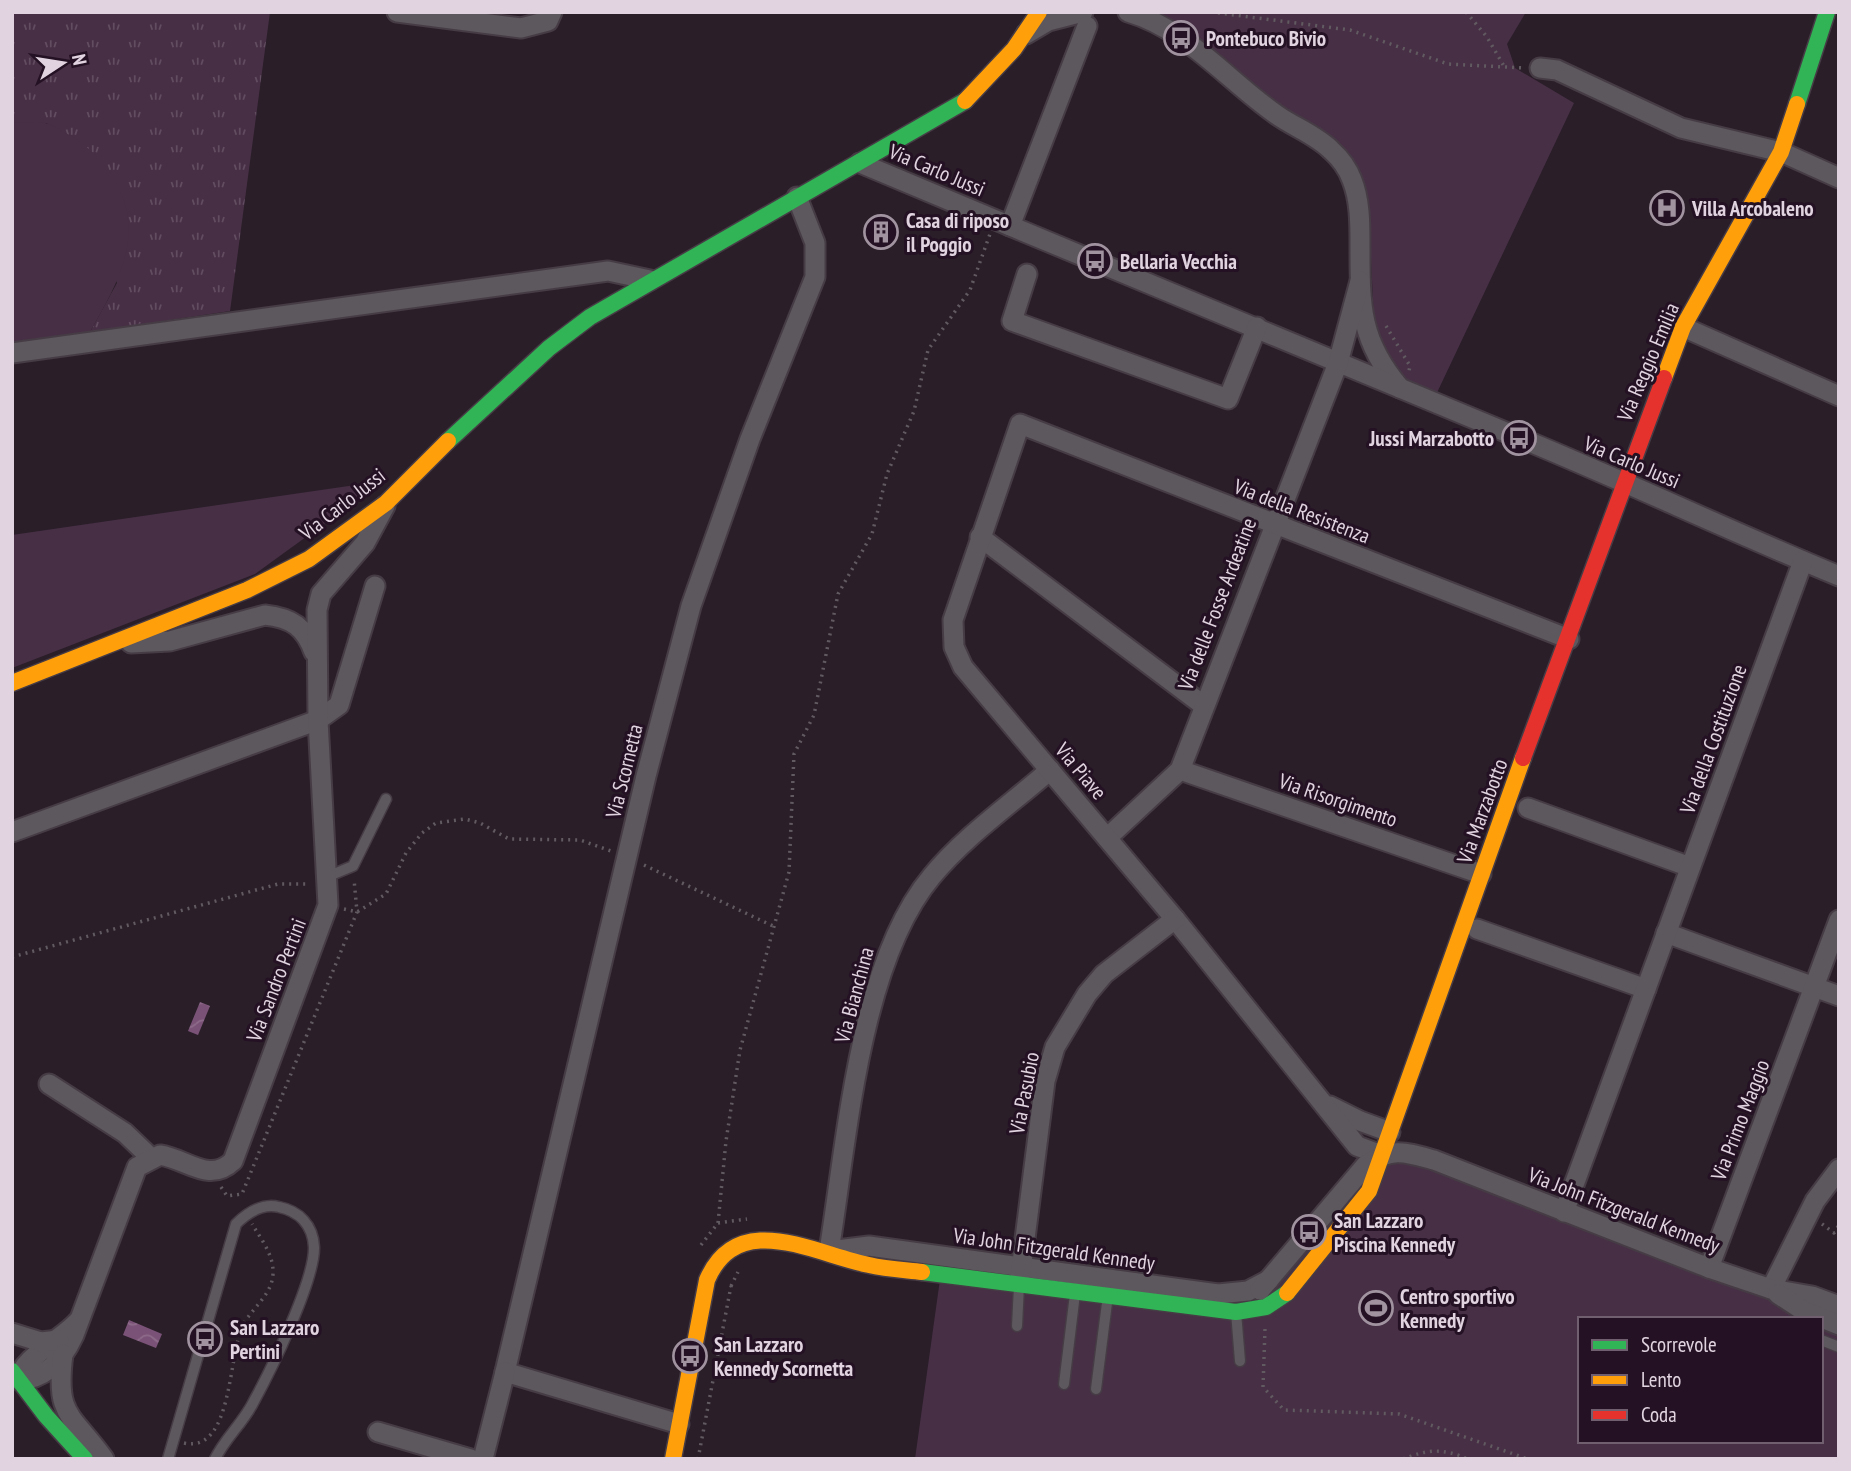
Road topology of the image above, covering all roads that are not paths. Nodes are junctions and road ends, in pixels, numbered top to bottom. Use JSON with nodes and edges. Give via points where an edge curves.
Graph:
{"nodes":[{"id":1,"x":397,"y":12,"type":"edge"},
{"id":2,"x":552,"y":12,"type":"edge"},
{"id":3,"x":1039,"y":12,"type":"edge"},
{"id":4,"x":1128,"y":12,"type":"edge"},
{"id":5,"x":1827,"y":12,"type":"edge"},
{"id":6,"x":1085,"y":19,"type":"edge"},
{"id":7,"x":1025,"y":35,"type":"junction"},
{"id":8,"x":1540,"y":68,"type":"road end"},
{"id":9,"x":1781,"y":152,"type":"junction"},
{"id":10,"x":860,"y":163,"type":"junction"},
{"id":11,"x":1839,"y":178,"type":"edge"},
{"id":12,"x":797,"y":197,"type":"junction"},
{"id":13,"x":1003,"y":223,"type":"junction"},
{"id":14,"x":1027,"y":274,"type":"dead end"},
{"id":15,"x":650,"y":279,"type":"junction"},
{"id":16,"x":1360,"y":281,"type":"junction"},
{"id":17,"x":1257,"y":327,"type":"junction"},
{"id":18,"x":1683,"y":327,"type":"junction"},
{"id":19,"x":12,"y":354,"type":"edge"},
{"id":20,"x":1338,"y":363,"type":"junction"},
{"id":21,"x":1406,"y":394,"type":"junction"},
{"id":22,"x":1839,"y":396,"type":"edge"},
{"id":23,"x":1020,"y":424,"type":"joint"},
{"id":24,"x":1623,"y":482,"type":"junction"},
{"id":25,"x":386,"y":503,"type":"junction"},
{"id":26,"x":1272,"y":524,"type":"junction"},
{"id":27,"x":980,"y":537,"type":"junction"},
{"id":28,"x":1803,"y":561,"type":"junction"},
{"id":29,"x":1839,"y":576,"type":"edge"},
{"id":30,"x":375,"y":586,"type":"dead end"},
{"id":31,"x":1569,"y":639,"type":"junction"},
{"id":32,"x":119,"y":643,"type":"junction"},
{"id":33,"x":316,"y":657,"type":"junction"},
{"id":34,"x":12,"y":682,"type":"edge"},
{"id":35,"x":1203,"y":705,"type":"junction"},
{"id":36,"x":318,"y":720,"type":"junction"},
{"id":37,"x":1050,"y":770,"type":"junction"},
{"id":38,"x":1180,"y":770,"type":"junction"},
{"id":39,"x":386,"y":799,"type":"dead end"},
{"id":40,"x":1528,"y":808,"type":"dead end"},
{"id":41,"x":12,"y":832,"type":"edge"},
{"id":42,"x":1107,"y":838,"type":"junction"},
{"id":43,"x":1690,"y":867,"type":"junction"},
{"id":44,"x":1481,"y":874,"type":"junction"},
{"id":45,"x":329,"y":880,"type":"junction"},
{"id":46,"x":1175,"y":919,"type":"junction"},
{"id":47,"x":1839,"y":920,"type":"edge"},
{"id":48,"x":1477,"y":929,"type":"dead end"},
{"id":49,"x":1666,"y":933,"type":"junction"},
{"id":50,"x":1814,"y":988,"type":"junction"},
{"id":51,"x":1646,"y":989,"type":"junction"},
{"id":52,"x":1839,"y":996,"type":"edge"},
{"id":53,"x":49,"y":1084,"type":"dead end"},
{"id":54,"x":1326,"y":1104,"type":"junction"},
{"id":55,"x":1390,"y":1132,"type":"junction"},
{"id":56,"x":1381,"y":1155,"type":"junction"},
{"id":57,"x":150,"y":1157,"type":"junction"},
{"id":58,"x":1839,"y":1169,"type":"edge"},
{"id":59,"x":1564,"y":1212,"type":"junction"},
{"id":60,"x":829,"y":1251,"type":"junction"},
{"id":61,"x":1709,"y":1268,"type":"junction"},
{"id":62,"x":1020,"y":1275,"type":"junction"},
{"id":63,"x":1269,"y":1280,"type":"junction"},
{"id":64,"x":1771,"y":1289,"type":"junction"},
{"id":65,"x":1075,"y":1290,"type":"junction"},
{"id":66,"x":1108,"y":1295,"type":"junction"},
{"id":67,"x":1839,"y":1306,"type":"edge"},
{"id":68,"x":1236,"y":1312,"type":"junction"},
{"id":69,"x":1819,"y":1317,"type":"edge"},
{"id":70,"x":1017,"y":1326,"type":"dead end"},
{"id":71,"x":12,"y":1333,"type":"edge"},
{"id":72,"x":62,"y":1347,"type":"junction"},
{"id":73,"x":1240,"y":1361,"type":"dead end"},
{"id":74,"x":505,"y":1372,"type":"junction"},
{"id":75,"x":16,"y":1376,"type":"edge"},
{"id":76,"x":1064,"y":1384,"type":"dead end"},
{"id":77,"x":1096,"y":1389,"type":"dead end"},
{"id":78,"x":679,"y":1424,"type":"junction"},
{"id":79,"x":378,"y":1433,"type":"dead end"},
{"id":80,"x":85,"y":1459,"type":"edge"},
{"id":81,"x":104,"y":1459,"type":"edge"},
{"id":82,"x":168,"y":1459,"type":"edge"},
{"id":83,"x":215,"y":1459,"type":"edge"},
{"id":84,"x":471,"y":1459,"type":"edge"},
{"id":85,"x":484,"y":1459,"type":"edge"},
{"id":86,"x":673,"y":1459,"type":"edge"}],
"edges":[{"from":1,"to":2,"type":"street","via":[[521,28],[548,22]]},
{"from":3,"to":7,"type":"street"},
{"from":4,"to":16,"type":"street","name":"Via Carlo Jussi","via":[[1181,38],[1342,161],[1358,201]]},
{"from":5,"to":9,"type":"street","name":"Via Reggio Emilia"},
{"from":6,"to":7,"type":"street","via":[[1048,20]]},
{"from":6,"to":13,"type":"street"},
{"from":7,"to":10,"type":"street","via":[[963,103]]},
{"from":8,"to":9,"type":"street","via":[[1557,71],[1681,128]]},
{"from":9,"to":11,"type":"street"},
{"from":9,"to":18,"type":"street","name":"Via Reggio Emilia"},
{"from":10,"to":12,"type":"street","name":"Via Carlo Jussi"},
{"from":10,"to":13,"type":"street","name":"Via Carlo Jussi"},
{"from":12,"to":15,"type":"street","name":"Via Carlo Jussi"},
{"from":12,"to":74,"type":"street","name":"Via Scornetta","via":[[815,243],[815,277],[750,439],[691,606]]},
{"from":13,"to":17,"type":"street","name":"Via Carlo Jussi"},
{"from":14,"to":17,"type":"street","via":[[1012,321],[1228,399]]},
{"from":15,"to":19,"type":"street","via":[[608,271]]},
{"from":15,"to":25,"type":"street","name":"Via Carlo Jussi","via":[[549,348]]},
{"from":16,"to":20,"type":"street","name":"Via Carlo Jussi"},
{"from":16,"to":21,"type":"street","name":"Via Carlo Jussi","via":[[1365,331],[1380,364]]},
{"from":17,"to":20,"type":"street","name":"Via Carlo Jussi"},
{"from":18,"to":22,"type":"street"},
{"from":18,"to":24,"type":"street","name":"Via Reggio Emilia"},
{"from":20,"to":21,"type":"street","name":"Via Carlo Jussi"},
{"from":20,"to":26,"type":"street","name":"Via delle Fosse Ardeatine"},
{"from":21,"to":24,"type":"street","name":"Via Carlo Jussi"},
{"from":23,"to":26,"type":"street","name":"Via della Resistenza"},
{"from":23,"to":27,"type":"street","name":"Via Piave"},
{"from":24,"to":28,"type":"street","name":"Via Carlo Jussi"},
{"from":24,"to":31,"type":"street","name":"Via Marzabotto"},
{"from":25,"to":32,"type":"street","name":"Via Carlo Jussi","via":[[282,575]]},
{"from":25,"to":33,"type":"street","name":"Via Sandro Pertini","via":[[365,543],[321,594]]},
{"from":26,"to":31,"type":"street","name":"Via della Resistenza"},
{"from":26,"to":35,"type":"street","name":"Via delle Fosse Ardeatine"},
{"from":27,"to":35,"type":"street"},
{"from":27,"to":37,"type":"street","name":"Via Piave","via":[[953,620],[954,647],[963,667]]},
{"from":28,"to":29,"type":"street","name":"Via Carlo Jussi"},
{"from":28,"to":43,"type":"street","name":"Via della Costituzione"},
{"from":30,"to":36,"type":"street","via":[[339,705]]},
{"from":31,"to":44,"type":"street","name":"Via Marzabotto"},
{"from":32,"to":33,"type":"street","name":"Via Sandro Pertini","via":[[170,641],[265,615],[302,627]]},
{"from":32,"to":34,"type":"street","name":"Via Carlo Jussi"},
{"from":33,"to":36,"type":"street","name":"Via Sandro Pertini"},
{"from":35,"to":38,"type":"street","name":"Via delle Fosse Ardeatine"},
{"from":36,"to":41,"type":"street"},
{"from":36,"to":45,"type":"street","name":"Via Sandro Pertini"},
{"from":37,"to":42,"type":"street","name":"Via Piave"},
{"from":37,"to":60,"type":"street","name":"Via Bianchina","via":[[949,857],[899,926],[883,962],[860,1062]]},
{"from":38,"to":42,"type":"street","name":"Via delle Fosse Ardeatine"},
{"from":38,"to":44,"type":"street","name":"Via Risorgimento"},
{"from":39,"to":45,"type":"lane","via":[[353,866]]},
{"from":40,"to":43,"type":"street"},
{"from":42,"to":46,"type":"street","name":"Via Piave"},
{"from":43,"to":49,"type":"street","name":"Via della Costituzione"},
{"from":44,"to":55,"type":"street","name":"Via Marzabotto"},
{"from":45,"to":57,"type":"street","name":"Via Sandro Pertini","via":[[328,905],[233,1161],[218,1172],[209,1172],[167,1156]]},
{"from":46,"to":54,"type":"street","name":"Via Piave"},
{"from":46,"to":62,"type":"street","name":"Via Pasubio","via":[[1104,975],[1055,1047],[1045,1081]]},
{"from":47,"to":50,"type":"street","name":"Via Primo Maggio"},
{"from":48,"to":51,"type":"street"},
{"from":49,"to":50,"type":"street"},
{"from":49,"to":51,"type":"street","name":"Via della Costituzione"},
{"from":50,"to":52,"type":"street"},
{"from":50,"to":61,"type":"street","name":"Via Primo Maggio"},
{"from":51,"to":59,"type":"street","name":"Via della Costituzione"},
{"from":53,"to":57,"type":"street","via":[[125,1133]]},
{"from":54,"to":55,"type":"street","name":"Via Piave"},
{"from":54,"to":56,"type":"street","name":"Via Piave","via":[[1357,1146]]},
{"from":55,"to":56,"type":"street","name":"Via Marzabotto"},
{"from":56,"to":59,"type":"street","name":"Via John Fitzgerald Kennedy","via":[[1399,1152],[1434,1160]]},
{"from":56,"to":63,"type":"street","name":"Via John Fitzgerald Kennedy","via":[[1353,1178]]},
{"from":56,"to":68,"type":"street","name":"Via John Fitzgerald Kennedy","via":[[1369,1191],[1289,1292],[1266,1307]]},
{"from":57,"to":72,"type":"street","via":[[137,1167],[80,1319]]},
{"from":58,"to":64,"type":"street","via":[[1810,1211]]},
{"from":59,"to":61,"type":"street","name":"Via John Fitzgerald Kennedy"},
{"from":60,"to":62,"type":"street","name":"Via John Fitzgerald Kennedy","via":[[869,1246]]},
{"from":60,"to":78,"type":"street","name":"Via John Fitzgerald Kennedy","via":[[759,1241],[735,1246],[718,1258],[701,1303]]},
{"from":61,"to":64,"type":"street","name":"Via John Fitzgerald Kennedy"},
{"from":62,"to":63,"type":"street","name":"Via John Fitzgerald Kennedy","via":[[1218,1294],[1248,1291]]},
{"from":62,"to":65,"type":"street","name":"Via John Fitzgerald Kennedy"},
{"from":62,"to":70,"type":"lane"},
{"from":63,"to":68,"type":"street","name":"Via John Fitzgerald Kennedy"},
{"from":64,"to":67,"type":"street","name":"Via John Fitzgerald Kennedy"},
{"from":64,"to":69,"type":"street","name":"Via John Fitzgerald Kennedy"},
{"from":65,"to":66,"type":"street","name":"Via John Fitzgerald Kennedy"},
{"from":65,"to":76,"type":"lane"},
{"from":66,"to":68,"type":"street","name":"Via John Fitzgerald Kennedy"},
{"from":66,"to":77,"type":"lane"},
{"from":68,"to":73,"type":"lane"},
{"from":71,"to":72,"type":"street"},
{"from":72,"to":75,"type":"street","via":[[42,1375]]},
{"from":72,"to":81,"type":"street","via":[[61,1402]]},
{"from":74,"to":78,"type":"street"},
{"from":74,"to":85,"type":"street","name":"Via Scornetta"},
{"from":75,"to":80,"type":"street"},
{"from":78,"to":86,"type":"street","name":"Via John Fitzgerald Kennedy"},
{"from":79,"to":84,"type":"street"},
{"from":82,"to":83,"type":"lane","via":[[236,1224],[246,1213],[272,1205],[301,1216],[311,1230],[313,1263],[254,1403]]}]}
